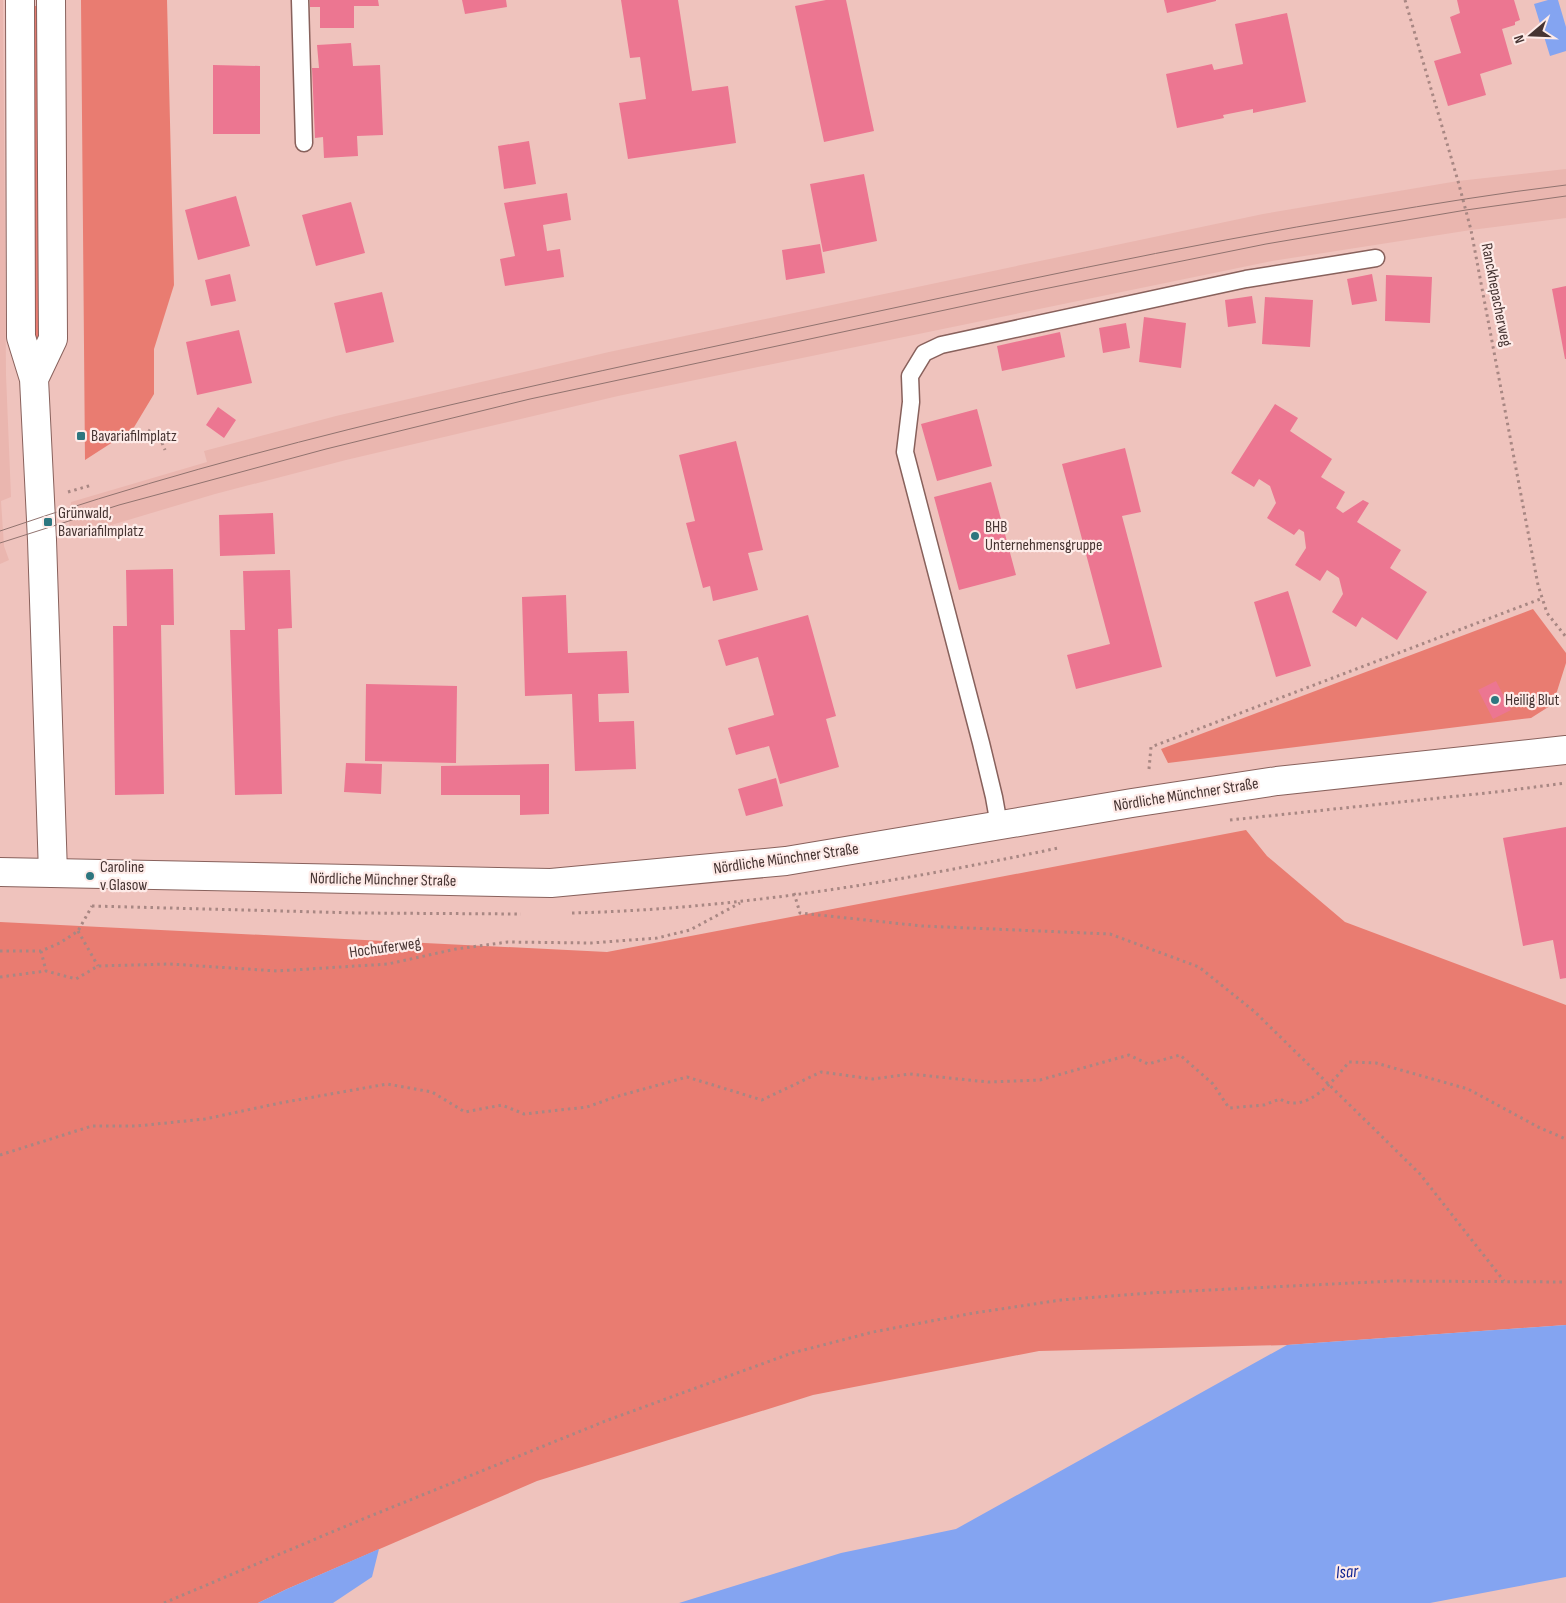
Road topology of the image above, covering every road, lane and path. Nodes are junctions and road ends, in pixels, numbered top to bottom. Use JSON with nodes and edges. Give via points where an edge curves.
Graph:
{"nodes":[{"id":1,"x":20,"y":0,"type":"edge"},
{"id":2,"x":51,"y":0,"type":"edge"},
{"id":3,"x":300,"y":0,"type":"edge"},
{"id":4,"x":1405,"y":0,"type":"edge"},
{"id":5,"x":304,"y":143,"type":"dead end"},
{"id":6,"x":1376,"y":258,"type":"dead end"},
{"id":7,"x":34,"y":379,"type":"junction"},
{"id":8,"x":148,"y":430,"type":"dead end"},
{"id":9,"x":165,"y":450,"type":"dead end"},
{"id":10,"x":1543,"y":598,"type":"junction"},
{"id":11,"x":1566,"y":637,"type":"edge"},
{"id":12,"x":1566,"y":750,"type":"edge"},
{"id":13,"x":1149,"y":769,"type":"dead end"},
{"id":14,"x":999,"y":825,"type":"junction"},
{"id":15,"x":0,"y":872,"type":"edge"},
{"id":16,"x":53,"y":873,"type":"junction"},
{"id":17,"x":743,"y":901,"type":"dead end"},
{"id":18,"x":92,"y":906,"type":"dead end"},
{"id":19,"x":800,"y":913,"type":"dead end"},
{"id":20,"x":78,"y":932,"type":"junction"},
{"id":21,"x":0,"y":951,"type":"edge"},
{"id":22,"x":42,"y":952,"type":"junction"},
{"id":23,"x":98,"y":966,"type":"junction"},
{"id":24,"x":46,"y":972,"type":"junction"},
{"id":25,"x":0,"y":977,"type":"edge"},
{"id":26,"x":1328,"y":1086,"type":"junction"},
{"id":27,"x":1566,"y":1139,"type":"edge"},
{"id":28,"x":0,"y":1155,"type":"edge"},
{"id":29,"x":1504,"y":1281,"type":"junction"},
{"id":30,"x":1566,"y":1282,"type":"edge"},
{"id":31,"x":164,"y":1603,"type":"edge"}],
"edges":[{"from":1,"to":7,"type":"main road","via":[[21,337]]},
{"from":2,"to":7,"type":"main road","via":[[53,339]]},
{"from":3,"to":5,"type":"lane"},
{"from":4,"to":10,"type":"path","name":"Ranckhepacherweg","via":[[1469,223]]},
{"from":6,"to":14,"type":"lane","via":[[1246,279],[941,345],[924,353],[910,376],[911,402],[905,452],[981,743]]},
{"from":7,"to":16,"type":"main road"},
{"from":8,"to":9,"type":"path","via":[[160,438]]},
{"from":10,"to":11,"type":"path","name":"Ranckhepacherweg","via":[[1548,613]]},
{"from":10,"to":13,"type":"path","via":[[1151,747]]},
{"from":12,"to":14,"type":"main road","name":"Nördliche Münchner Straße","via":[[1277,781]]},
{"from":14,"to":16,"type":"main road","name":"Nördliche Münchner Straße","via":[[786,861],[551,884]]},
{"from":15,"to":16,"type":"main road","name":"Nördliche Münchner Straße"},
{"from":17,"to":23,"type":"path","name":"Hochuferweg","via":[[690,930],[658,938],[591,943],[508,942],[388,964],[277,971],[170,964]]},
{"from":18,"to":20,"type":"path"},
{"from":19,"to":26,"type":"path","via":[[922,926],[1110,934],[1199,966],[1255,1012]]},
{"from":20,"to":22,"type":"path"},
{"from":20,"to":23,"type":"path"},
{"from":21,"to":22,"type":"path"},
{"from":22,"to":24,"type":"path"},
{"from":23,"to":24,"type":"path","name":"Hochuferweg","via":[[76,979]]},
{"from":24,"to":25,"type":"path","name":"Hochuferweg"},
{"from":26,"to":27,"type":"path","via":[[1349,1062],[1376,1063],[1468,1089]]},
{"from":26,"to":28,"type":"path","via":[[1302,1103],[1288,1104],[1280,1099],[1264,1105],[1229,1108],[1213,1084],[1180,1055],[1148,1064],[1129,1055],[1040,1080],[988,1082],[910,1074],[873,1079],[821,1072],[762,1100],[687,1077],[587,1108],[524,1114],[502,1105],[465,1112],[432,1092],[386,1084],[205,1119],[137,1126],[92,1126]]},
{"from":26,"to":29,"type":"path","via":[[1420,1174]]},
{"from":29,"to":30,"type":"path"},
{"from":29,"to":31,"type":"path","via":[[1394,1281],[1061,1300],[872,1332],[792,1353],[608,1420]]}]}
